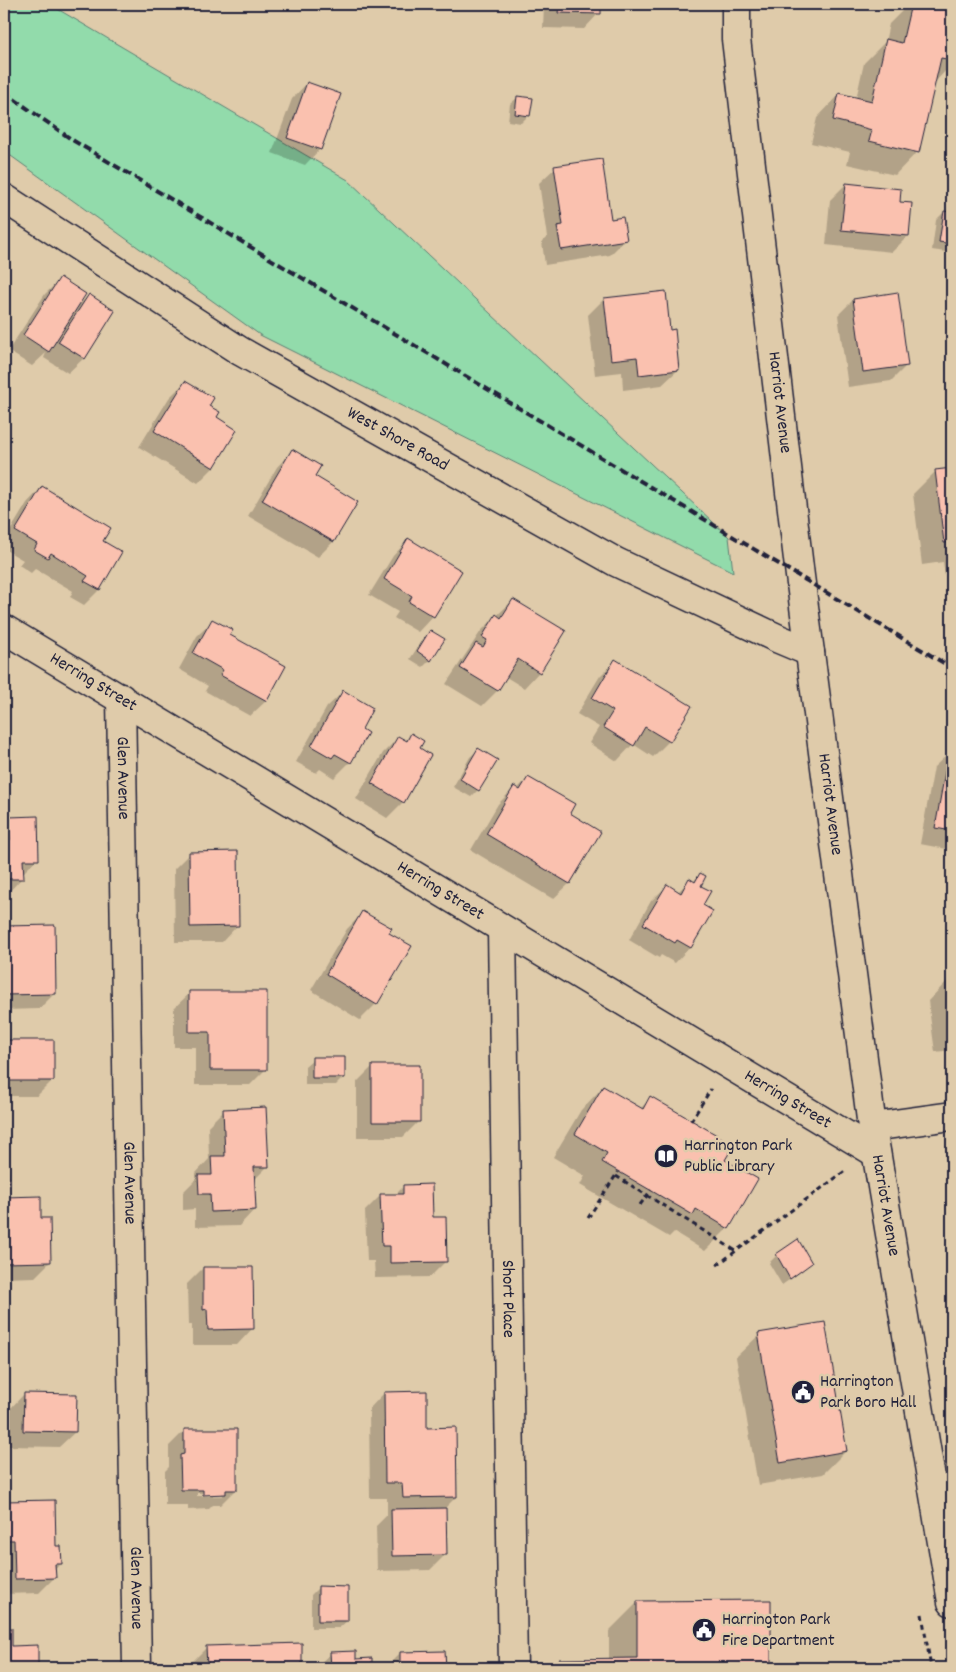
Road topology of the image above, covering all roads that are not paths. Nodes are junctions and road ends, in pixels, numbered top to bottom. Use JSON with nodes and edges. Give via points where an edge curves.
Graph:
{"nodes":[{"id":1,"x":736,"y":4,"type":"edge"},
{"id":2,"x":4,"y":198,"type":"edge"},
{"id":3,"x":4,"y":629,"type":"edge"},
{"id":4,"x":810,"y":652,"type":"junction"},
{"id":5,"x":121,"y":698,"type":"junction"},
{"id":6,"x":502,"y":929,"type":"junction"},
{"id":7,"x":952,"y":1116,"type":"edge"},
{"id":8,"x":874,"y":1140,"type":"junction"},
{"id":9,"x":952,"y":1602,"type":"edge"},
{"id":10,"x":137,"y":1668,"type":"edge"},
{"id":11,"x":513,"y":1668,"type":"edge"}],
"edges":[{"from":1,"to":4,"type":"street","name":"Harriot Avenue","via":[[736,39]]},
{"from":2,"to":4,"type":"street","name":"West Shore Road","via":[[240,351],[291,380],[616,562]]},
{"from":3,"to":5,"type":"street","name":"Herring Street"},
{"from":4,"to":8,"type":"street","name":"Harriot Avenue"},
{"from":5,"to":6,"type":"street","name":"Herring Street"},
{"from":5,"to":10,"type":"street","name":"Glen Avenue"},
{"from":6,"to":8,"type":"street","name":"Herring Street"},
{"from":6,"to":11,"type":"street","name":"Short Place"},
{"from":7,"to":8,"type":"street"},
{"from":8,"to":9,"type":"street","name":"Harriot Avenue"}]}
